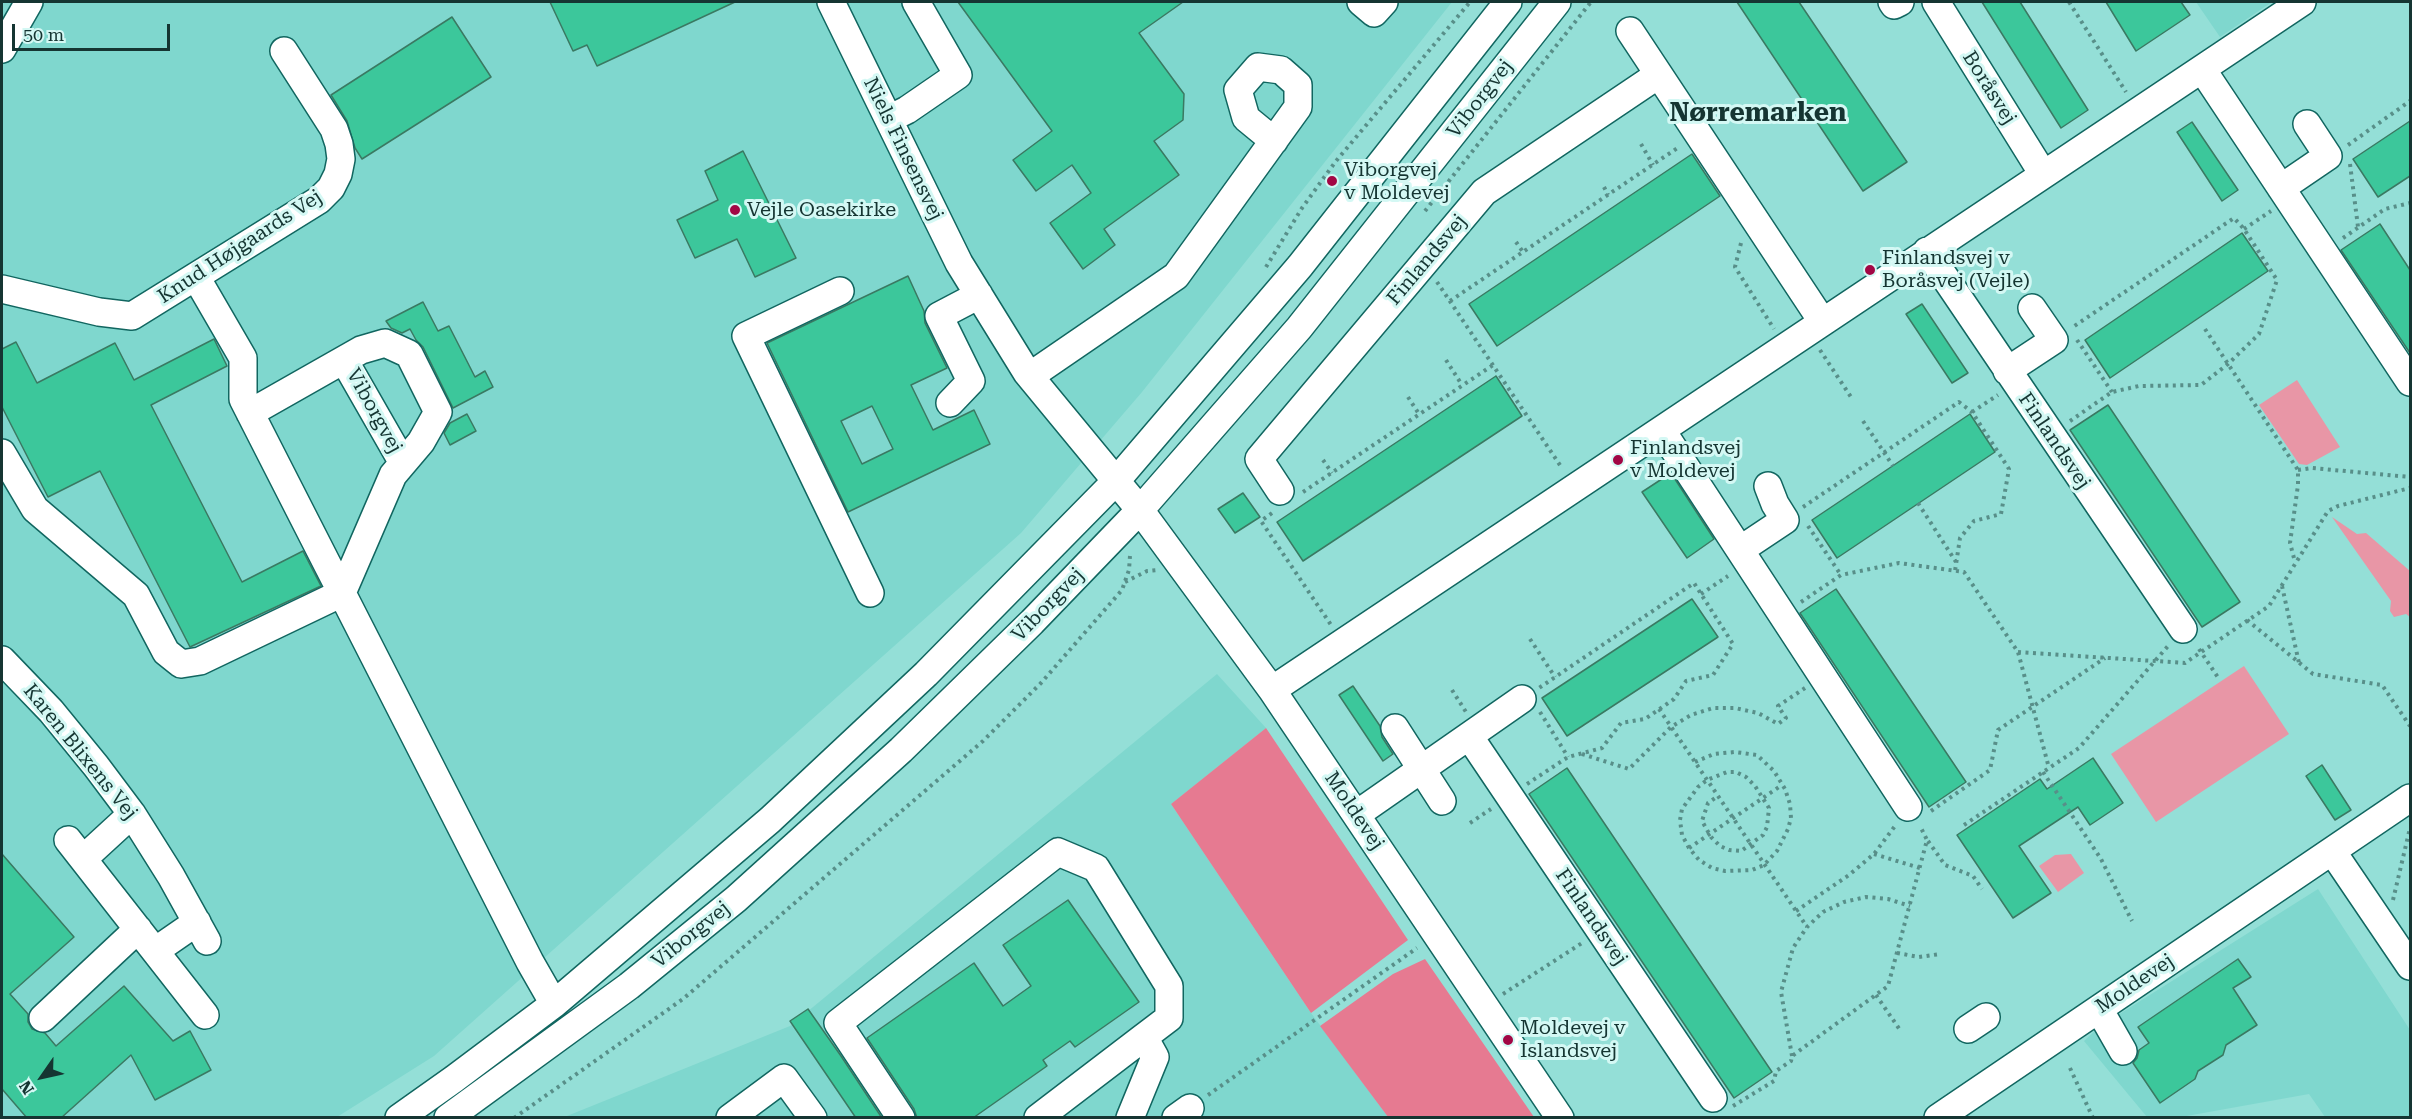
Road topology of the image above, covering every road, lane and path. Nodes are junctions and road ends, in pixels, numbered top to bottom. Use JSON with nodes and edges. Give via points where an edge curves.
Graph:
{"nodes":[{"id":1,"x":29,"y":2,"type":"edge"},
{"id":2,"x":831,"y":2,"type":"edge"},
{"id":3,"x":916,"y":2,"type":"edge"},
{"id":4,"x":1361,"y":2,"type":"edge"},
{"id":5,"x":1384,"y":2,"type":"edge"},
{"id":6,"x":1470,"y":2,"type":"edge"},
{"id":7,"x":1508,"y":2,"type":"edge"},
{"id":8,"x":1557,"y":2,"type":"edge"},
{"id":9,"x":1892,"y":2,"type":"edge"},
{"id":10,"x":1900,"y":2,"type":"edge"},
{"id":11,"x":1936,"y":2,"type":"edge"},
{"id":12,"x":2069,"y":2,"type":"edge"},
{"id":13,"x":2302,"y":2,"type":"edge"},
{"id":14,"x":1630,"y":31,"type":"dead end"},
{"id":15,"x":2,"y":49,"type":"edge"},
{"id":16,"x":284,"y":51,"type":"dead end"},
{"id":17,"x":2202,"y":69,"type":"junction"},
{"id":18,"x":1658,"y":75,"type":"junction"},
{"id":19,"x":2410,"y":101,"type":"edge"},
{"id":20,"x":2138,"y":111,"type":"junction"},
{"id":21,"x":889,"y":119,"type":"junction"},
{"id":22,"x":2307,"y":124,"type":"dead end"},
{"id":23,"x":1698,"y":134,"type":"junction"},
{"id":24,"x":1274,"y":141,"type":"dead end"},
{"id":25,"x":1641,"y":144,"type":"dead end"},
{"id":26,"x":2349,"y":150,"type":"dead end"},
{"id":27,"x":2350,"y":158,"type":"dead end"},
{"id":28,"x":1653,"y":165,"type":"junction"},
{"id":29,"x":2043,"y":174,"type":"junction"},
{"id":30,"x":1604,"y":187,"type":"dead end"},
{"id":31,"x":2281,"y":188,"type":"junction"},
{"id":32,"x":1608,"y":195,"type":"junction"},
{"id":33,"x":2410,"y":203,"type":"edge"},
{"id":34,"x":1749,"y":212,"type":"junction"},
{"id":35,"x":2358,"y":227,"type":"junction"},
{"id":36,"x":1516,"y":242,"type":"dead end"},
{"id":37,"x":1927,"y":251,"type":"junction"},
{"id":38,"x":2324,"y":251,"type":"junction"},
{"id":39,"x":1523,"y":252,"type":"junction"},
{"id":40,"x":1424,"y":263,"type":"junction"},
{"id":41,"x":1261,"y":274,"type":"dead end"},
{"id":42,"x":196,"y":277,"type":"junction"},
{"id":43,"x":2,"y":289,"type":"edge"},
{"id":44,"x":840,"y":291,"type":"dead end"},
{"id":45,"x":979,"y":295,"type":"junction"},
{"id":46,"x":1450,"y":301,"type":"junction"},
{"id":47,"x":2032,"y":308,"type":"dead end"},
{"id":48,"x":2065,"y":321,"type":"dead end"},
{"id":49,"x":1815,"y":326,"type":"junction"},
{"id":50,"x":2070,"y":329,"type":"junction"},
{"id":51,"x":2205,"y":329,"type":"dead end"},
{"id":52,"x":1785,"y":347,"type":"junction"},
{"id":53,"x":344,"y":360,"type":"junction"},
{"id":54,"x":1446,"y":360,"type":"dead end"},
{"id":55,"x":2228,"y":364,"type":"junction"},
{"id":56,"x":1493,"y":365,"type":"junction"},
{"id":57,"x":2007,"y":371,"type":"junction"},
{"id":58,"x":1030,"y":376,"type":"junction"},
{"id":59,"x":2410,"y":382,"type":"edge"},
{"id":60,"x":1462,"y":385,"type":"junction"},
{"id":61,"x":2112,"y":392,"type":"junction"},
{"id":62,"x":1408,"y":397,"type":"dead end"},
{"id":63,"x":1851,"y":397,"type":"dead end"},
{"id":64,"x":950,"y":404,"type":"dead end"},
{"id":65,"x":250,"y":414,"type":"junction"},
{"id":66,"x":1419,"y":414,"type":"junction"},
{"id":67,"x":1863,"y":421,"type":"dead end"},
{"id":68,"x":1662,"y":431,"type":"junction"},
{"id":69,"x":2051,"y":435,"type":"junction"},
{"id":70,"x":2,"y":453,"type":"edge"},
{"id":71,"x":1883,"y":453,"type":"junction"},
{"id":72,"x":1323,"y":460,"type":"dead end"},
{"id":73,"x":403,"y":464,"type":"junction"},
{"id":74,"x":1893,"y":466,"type":"dead end"},
{"id":75,"x":2298,"y":470,"type":"junction"},
{"id":76,"x":1332,"y":473,"type":"junction"},
{"id":77,"x":2410,"y":477,"type":"edge"},
{"id":78,"x":1116,"y":481,"type":"junction"},
{"id":79,"x":1768,"y":486,"type":"dead end"},
{"id":80,"x":1576,"y":488,"type":"junction"},
{"id":81,"x":2410,"y":488,"type":"edge"},
{"id":82,"x":1285,"y":499,"type":"junction"},
{"id":83,"x":1918,"y":503,"type":"dead end"},
{"id":84,"x":1140,"y":510,"type":"junction"},
{"id":85,"x":1797,"y":511,"type":"dead end"},
{"id":86,"x":1806,"y":524,"type":"dead end"},
{"id":87,"x":1740,"y":550,"type":"junction"},
{"id":88,"x":1130,"y":554,"type":"dead end"},
{"id":89,"x":1956,"y":563,"type":"junction"},
{"id":90,"x":2296,"y":563,"type":"junction"},
{"id":91,"x":1955,"y":571,"type":"junction"},
{"id":92,"x":1841,"y":575,"type":"junction"},
{"id":93,"x":2282,"y":585,"type":"junction"},
{"id":94,"x":342,"y":593,"type":"junction"},
{"id":95,"x":870,"y":593,"type":"dead end"},
{"id":96,"x":1783,"y":615,"type":"junction"},
{"id":97,"x":2247,"y":620,"type":"junction"},
{"id":98,"x":2183,"y":629,"type":"junction"},
{"id":99,"x":1530,"y":639,"type":"dead end"},
{"id":100,"x":1343,"y":643,"type":"junction"},
{"id":101,"x":2018,"y":652,"type":"junction"},
{"id":102,"x":2201,"y":652,"type":"junction"},
{"id":103,"x":2106,"y":657,"type":"junction"},
{"id":104,"x":2,"y":660,"type":"edge"},
{"id":105,"x":2155,"y":661,"type":"junction"},
{"id":106,"x":2300,"y":663,"type":"junction"},
{"id":107,"x":1822,"y":676,"type":"junction"},
{"id":108,"x":1556,"y":677,"type":"junction"},
{"id":109,"x":2219,"y":679,"type":"dead end"},
{"id":110,"x":1272,"y":690,"type":"junction"},
{"id":111,"x":1526,"y":697,"type":"junction"},
{"id":112,"x":2032,"y":707,"type":"junction"},
{"id":113,"x":1659,"y":710,"type":"junction"},
{"id":114,"x":2410,"y":726,"type":"edge"},
{"id":115,"x":1671,"y":727,"type":"junction"},
{"id":116,"x":1395,"y":728,"type":"dead end"},
{"id":117,"x":1469,"y":736,"type":"junction"},
{"id":118,"x":1581,"y":754,"type":"junction"},
{"id":119,"x":1568,"y":757,"type":"junction"},
{"id":120,"x":1695,"y":762,"type":"junction"},
{"id":121,"x":2049,"y":768,"type":"junction"},
{"id":122,"x":1422,"y":769,"type":"junction"},
{"id":123,"x":2043,"y":772,"type":"junction"},
{"id":124,"x":1707,"y":780,"type":"junction"},
{"id":125,"x":1782,"y":785,"type":"junction"},
{"id":126,"x":1718,"y":796,"type":"junction"},
{"id":127,"x":1509,"y":797,"type":"junction"},
{"id":128,"x":1763,"y":798,"type":"junction"},
{"id":129,"x":2410,"y":798,"type":"edge"},
{"id":130,"x":1442,"y":801,"type":"dead end"},
{"id":131,"x":1913,"y":813,"type":"junction"},
{"id":132,"x":132,"y":814,"type":"junction"},
{"id":133,"x":1357,"y":814,"type":"junction"},
{"id":134,"x":1733,"y":818,"type":"junction"},
{"id":135,"x":1470,"y":824,"type":"dead end"},
{"id":136,"x":1964,"y":825,"type":"dead end"},
{"id":137,"x":2410,"y":828,"type":"edge"},
{"id":138,"x":1710,"y":834,"type":"junction"},
{"id":139,"x":1927,"y":840,"type":"junction"},
{"id":140,"x":1751,"y":845,"type":"junction"},
{"id":141,"x":1689,"y":848,"type":"junction"},
{"id":142,"x":2332,"y":851,"type":"junction"},
{"id":143,"x":1874,"y":854,"type":"junction"},
{"id":144,"x":1764,"y":865,"type":"junction"},
{"id":145,"x":1920,"y":868,"type":"junction"},
{"id":146,"x":1982,"y":889,"type":"dead end"},
{"id":147,"x":1910,"y":906,"type":"junction"},
{"id":148,"x":2391,"y":909,"type":"dead end"},
{"id":149,"x":1796,"y":911,"type":"junction"},
{"id":150,"x":2132,"y":921,"type":"dead end"},
{"id":151,"x":1807,"y":927,"type":"junction"},
{"id":152,"x":138,"y":929,"type":"junction"},
{"id":153,"x":1600,"y":931,"type":"junction"},
{"id":154,"x":1437,"y":934,"type":"junction"},
{"id":155,"x":155,"y":951,"type":"junction"},
{"id":156,"x":1897,"y":953,"type":"junction"},
{"id":157,"x":1940,"y":954,"type":"dead end"},
{"id":158,"x":2410,"y":966,"type":"edge"},
{"id":159,"x":1876,"y":995,"type":"junction"},
{"id":160,"x":554,"y":1004,"type":"junction"},
{"id":161,"x":2106,"y":1004,"type":"junction"},
{"id":162,"x":1485,"y":1006,"type":"junction"},
{"id":163,"x":205,"y":1015,"type":"dead end"},
{"id":164,"x":43,"y":1018,"type":"dead end"},
{"id":165,"x":1900,"y":1030,"type":"dead end"},
{"id":166,"x":1144,"y":1037,"type":"junction"},
{"id":167,"x":2123,"y":1051,"type":"dead end"},
{"id":168,"x":1792,"y":1056,"type":"junction"},
{"id":169,"x":2070,"y":1068,"type":"dead end"},
{"id":170,"x":1721,"y":1102,"type":"joint"},
{"id":171,"x":1183,"y":1113,"type":"edge"},
{"id":172,"x":399,"y":1118,"type":"edge"},
{"id":173,"x":448,"y":1118,"type":"edge"},
{"id":174,"x":514,"y":1118,"type":"edge"},
{"id":175,"x":730,"y":1118,"type":"edge"},
{"id":176,"x":813,"y":1118,"type":"edge"},
{"id":177,"x":900,"y":1118,"type":"edge"},
{"id":178,"x":1038,"y":1118,"type":"edge"},
{"id":179,"x":1130,"y":1118,"type":"edge"},
{"id":180,"x":1560,"y":1118,"type":"edge"},
{"id":181,"x":1938,"y":1118,"type":"edge"},
{"id":182,"x":2093,"y":1118,"type":"edge"}],
"edges":[{"from":1,"to":15,"type":"street"},
{"from":2,"to":21,"type":"street","name":"Niels Finsensvej"},
{"from":3,"to":21,"type":"street","via":[[958,75]]},
{"from":4,"to":5,"type":"street","via":[[1374,13]]},
{"from":6,"to":41,"type":"path","via":[[1336,161]]},
{"from":7,"to":78,"type":"street","name":"Viborgvej","via":[[1300,266]]},
{"from":8,"to":84,"type":"street","name":"Viborgvej","via":[[1299,328]]},
{"from":9,"to":10,"type":"street"},
{"from":11,"to":29,"type":"street","name":"Boråsvej"},
{"from":12,"to":20,"type":"path"},
{"from":13,"to":17,"type":"street"},
{"from":14,"to":18,"type":"street"},
{"from":16,"to":42,"type":"street","name":"Knud Højgaards Vej","via":[[334,129],[341,159],[338,174],[319,200]]},
{"from":17,"to":20,"type":"street"},
{"from":17,"to":31,"type":"street"},
{"from":18,"to":23,"type":"street"},
{"from":18,"to":40,"type":"street","name":"Finlandsvej","via":[[1484,192]]},
{"from":19,"to":26,"type":"path","via":[[2348,143]]},
{"from":20,"to":29,"type":"street"},
{"from":21,"to":45,"type":"street","name":"Niels Finsensvej","via":[[959,263]]},
{"from":22,"to":31,"type":"street","via":[[2328,156]]},
{"from":23,"to":28,"type":"path"},
{"from":23,"to":34,"type":"street"},
{"from":24,"to":58,"type":"street","via":[[1176,276]]},
{"from":25,"to":28,"type":"path"},
{"from":27,"to":35,"type":"path"},
{"from":28,"to":32,"type":"path"},
{"from":29,"to":37,"type":"street"},
{"from":30,"to":32,"type":"path"},
{"from":31,"to":38,"type":"street"},
{"from":32,"to":39,"type":"path"},
{"from":33,"to":35,"type":"path","via":[[2385,209]]},
{"from":34,"to":49,"type":"street"},
{"from":34,"to":52,"type":"path","via":[[1735,267]]},
{"from":35,"to":38,"type":"path"},
{"from":36,"to":39,"type":"path"},
{"from":37,"to":49,"type":"street"},
{"from":37,"to":57,"type":"street","name":"Finlandsvej"},
{"from":38,"to":59,"type":"street"},
{"from":39,"to":46,"type":"path"},
{"from":40,"to":46,"type":"path"},
{"from":40,"to":82,"type":"street","name":"Finlandsvej","via":[[1259,459]]},
{"from":42,"to":43,"type":"street","name":"Knud Højgaards Vej","via":[[132,316]]},
{"from":42,"to":65,"type":"street","via":[[243,358],[243,399]]},
{"from":44,"to":95,"type":"street","via":[[746,336]]},
{"from":45,"to":58,"type":"street","name":"Niels Finsensvej"},
{"from":45,"to":64,"type":"street","via":[[939,316],[971,381]]},
{"from":46,"to":56,"type":"path"},
{"from":47,"to":57,"type":"street","via":[[2054,340]]},
{"from":48,"to":50,"type":"path"},
{"from":49,"to":52,"type":"street"},
{"from":49,"to":63,"type":"path"},
{"from":50,"to":55,"type":"path","via":[[2234,218],[2277,280],[2259,334]]},
{"from":50,"to":61,"type":"path"},
{"from":51,"to":55,"type":"path"},
{"from":52,"to":68,"type":"street"},
{"from":53,"to":65,"type":"street"},
{"from":53,"to":73,"type":"street","name":"Viborgvej"},
{"from":53,"to":73,"type":"street","via":[[361,350],[385,344],[409,354],[438,412]]},
{"from":54,"to":60,"type":"path"},
{"from":55,"to":61,"type":"path","via":[[2201,385],[2139,386]]},
{"from":55,"to":75,"type":"path"},
{"from":56,"to":60,"type":"path"},
{"from":56,"to":80,"type":"path"},
{"from":57,"to":69,"type":"street","name":"Finlandsvej"},
{"from":58,"to":78,"type":"street","name":"Niels Finsensvej"},
{"from":60,"to":66,"type":"path"},
{"from":61,"to":69,"type":"path"},
{"from":62,"to":66,"type":"path"},
{"from":65,"to":94,"type":"street"},
{"from":66,"to":76,"type":"path"},
{"from":67,"to":71,"type":"path"},
{"from":68,"to":80,"type":"street"},
{"from":68,"to":87,"type":"street"},
{"from":69,"to":98,"type":"street","name":"Finlandsvej"},
{"from":70,"to":94,"type":"street","via":[[35,509],[136,595],[166,652],[181,664],[200,661]]},
{"from":71,"to":74,"type":"path"},
{"from":71,"to":85,"type":"path"},
{"from":71,"to":89,"type":"path","via":[[1959,402],[1972,412],[2009,469],[2001,514],[1974,521],[1960,538]]},
{"from":72,"to":76,"type":"path"},
{"from":73,"to":94,"type":"street","via":[[393,475]]},
{"from":75,"to":77,"type":"path"},
{"from":75,"to":90,"type":"path","via":[[2290,543]]},
{"from":76,"to":82,"type":"path"},
{"from":78,"to":84,"type":"street","name":"Niels Finsensvej"},
{"from":78,"to":160,"type":"street","name":"Viborgvej","via":[[926,674],[770,820]]},
{"from":79,"to":87,"type":"street","via":[[1785,520]]},
{"from":80,"to":100,"type":"street"},
{"from":81,"to":90,"type":"path","via":[[2328,511]]},
{"from":82,"to":100,"type":"path","via":[[1261,521]]},
{"from":83,"to":89,"type":"path"},
{"from":84,"to":110,"type":"street","name":"Moldevej"},
{"from":84,"to":173,"type":"street","name":"Viborgvej","via":[[901,750],[736,899],[629,986]]},
{"from":86,"to":92,"type":"path"},
{"from":87,"to":96,"type":"street"},
{"from":88,"to":174,"type":"path","via":[[1122,590],[1041,683],[983,741],[683,999]]},
{"from":89,"to":91,"type":"path"},
{"from":90,"to":93,"type":"path"},
{"from":91,"to":92,"type":"path","via":[[1899,563]]},
{"from":91,"to":101,"type":"path","via":[[1964,572]]},
{"from":92,"to":96,"type":"path"},
{"from":93,"to":97,"type":"path","via":[[2269,606]]},
{"from":93,"to":106,"type":"path"},
{"from":94,"to":160,"type":"street"},
{"from":96,"to":107,"type":"street"},
{"from":97,"to":102,"type":"path"},
{"from":97,"to":106,"type":"path"},
{"from":98,"to":102,"type":"path"},
{"from":98,"to":105,"type":"path"},
{"from":99,"to":108,"type":"path"},
{"from":100,"to":110,"type":"street"},
{"from":101,"to":103,"type":"path"},
{"from":101,"to":112,"type":"path"},
{"from":102,"to":105,"type":"path","via":[[2185,663]]},
{"from":102,"to":109,"type":"path"},
{"from":103,"to":105,"type":"path"},
{"from":103,"to":112,"type":"path"},
{"from":104,"to":132,"type":"street","name":"Karen Blixens Vej","via":[[51,711]]},
{"from":105,"to":121,"type":"path","via":[[2079,748]]},
{"from":106,"to":114,"type":"path","via":[[2313,674],[2382,685]]},
{"from":107,"to":115,"type":"path","via":[[1778,706],[1786,718],[1778,724],[1758,713],[1713,708]]},
{"from":107,"to":131,"type":"street"},
{"from":108,"to":111,"type":"path"},
{"from":108,"to":113,"type":"path","via":[[1694,583],[1733,644],[1713,675],[1686,681],[1674,699]]},
{"from":110,"to":133,"type":"street","name":"Moldevej"},
{"from":111,"to":117,"type":"street"},
{"from":111,"to":119,"type":"path"},
{"from":112,"to":121,"type":"path"},
{"from":112,"to":131,"type":"path","via":[[1998,730],[1990,770]]},
{"from":113,"to":115,"type":"path"},
{"from":113,"to":118,"type":"path","via":[[1645,719],[1621,723],[1602,748]]},
{"from":115,"to":118,"type":"path","via":[[1629,769]]},
{"from":115,"to":120,"type":"path"},
{"from":116,"to":122,"type":"street"},
{"from":117,"to":122,"type":"street"},
{"from":117,"to":127,"type":"street","name":"Finlandsvej"},
{"from":118,"to":119,"type":"path"},
{"from":119,"to":127,"type":"path"},
{"from":120,"to":124,"type":"path"},
{"from":120,"to":125,"type":"path","via":[[1714,754],[1757,755]]},
{"from":121,"to":123,"type":"path"},
{"from":122,"to":130,"type":"street"},
{"from":122,"to":133,"type":"street"},
{"from":123,"to":136,"type":"path"},
{"from":123,"to":150,"type":"path","via":[[2101,859]]},
{"from":124,"to":126,"type":"path"},
{"from":124,"to":128,"type":"path","via":[[1736,772],[1746,777]]},
{"from":124,"to":141,"type":"path","via":[[1682,809],[1682,835]]},
{"from":125,"to":128,"type":"path"},
{"from":125,"to":144,"type":"path","via":[[1791,818],[1777,851]]},
{"from":126,"to":134,"type":"path"},
{"from":126,"to":138,"type":"path","via":[[1708,803],[1702,821]]},
{"from":127,"to":135,"type":"path"},
{"from":127,"to":153,"type":"street","name":"Finlandsvej"},
{"from":128,"to":134,"type":"path"},
{"from":128,"to":140,"type":"path","via":[[1769,807],[1767,826]]},
{"from":129,"to":142,"type":"street","name":"Moldevej"},
{"from":131,"to":139,"type":"path"},
{"from":131,"to":143,"type":"path"},
{"from":132,"to":152,"type":"street","via":[[76,850]]},
{"from":132,"to":155,"type":"street","name":"Karen Blixens Vej","via":[[202,932]]},
{"from":133,"to":154,"type":"street","name":"Moldevej"},
{"from":134,"to":138,"type":"path"},
{"from":134,"to":140,"type":"path"},
{"from":137,"to":148,"type":"path"},
{"from":138,"to":140,"type":"path","via":[[1729,850],[1741,851]]},
{"from":138,"to":141,"type":"path"},
{"from":139,"to":145,"type":"path"},
{"from":139,"to":146,"type":"path","via":[[1945,865],[1973,876]]},
{"from":140,"to":144,"type":"path"},
{"from":141,"to":144,"type":"path","via":[[1699,860],[1725,872]]},
{"from":142,"to":158,"type":"street"},
{"from":142,"to":161,"type":"street","name":"Moldevej"},
{"from":143,"to":145,"type":"path"},
{"from":143,"to":149,"type":"path"},
{"from":144,"to":149,"type":"path"},
{"from":145,"to":147,"type":"path"},
{"from":147,"to":151,"type":"path","via":[[1866,897],[1823,912]]},
{"from":147,"to":156,"type":"path"},
{"from":149,"to":151,"type":"path"},
{"from":151,"to":168,"type":"path","via":[[1793,948],[1781,992]]},
{"from":152,"to":155,"type":"street"},
{"from":152,"to":164,"type":"street"},
{"from":153,"to":162,"type":"path"},
{"from":153,"to":170,"type":"street","name":"Finlandsvej"},
{"from":154,"to":162,"type":"street","name":"Moldevej"},
{"from":154,"to":171,"type":"path"},
{"from":155,"to":163,"type":"street"},
{"from":156,"to":157,"type":"path","via":[[1919,957]]},
{"from":156,"to":159,"type":"path","via":[[1888,986]]},
{"from":159,"to":165,"type":"path"},
{"from":159,"to":168,"type":"path"},
{"from":160,"to":172,"type":"street","name":"Viborgvej"},
{"from":161,"to":167,"type":"street"},
{"from":161,"to":181,"type":"street","name":"Moldevej"},
{"from":162,"to":180,"type":"street","name":"Moldevej"},
{"from":166,"to":177,"type":"street","via":[[1169,1018],[1169,986],[1096,868],[1058,852],[838,1023]]},
{"from":166,"to":178,"type":"street"},
{"from":166,"to":179,"type":"street","via":[[1155,1057]]},
{"from":168,"to":170,"type":"path","via":[[1776,1071],[1774,1081],[1736,1106]]},
{"from":169,"to":182,"type":"path"},
{"from":175,"to":176,"type":"street","via":[[784,1078]]}]}
